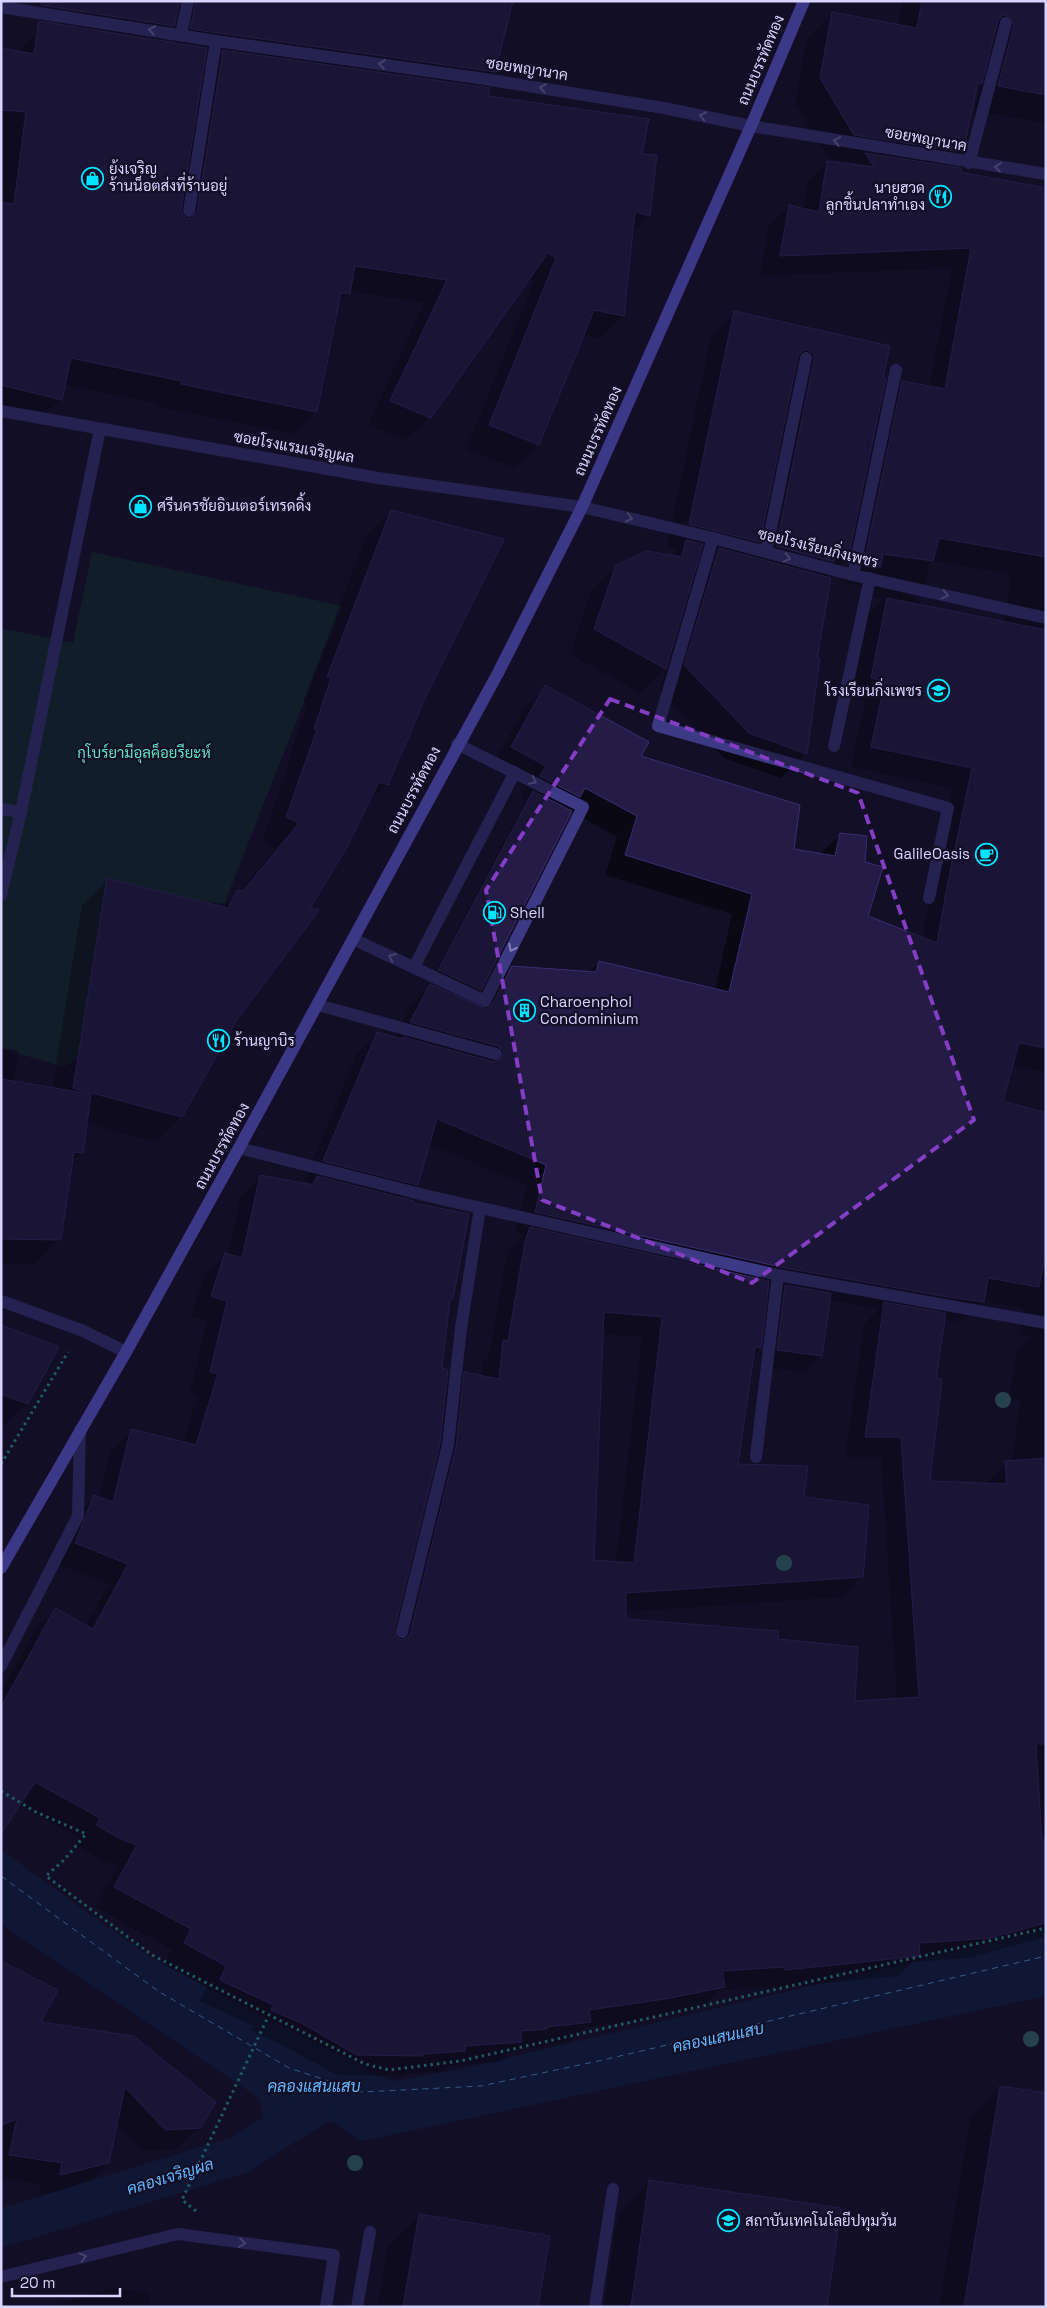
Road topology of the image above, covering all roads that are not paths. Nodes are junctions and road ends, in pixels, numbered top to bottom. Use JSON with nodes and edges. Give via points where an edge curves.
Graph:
{"nodes":[{"id":1,"x":188,"y":1,"type":"edge"},
{"id":2,"x":804,"y":1,"type":"edge"},
{"id":3,"x":1,"y":7,"type":"edge"},
{"id":4,"x":1006,"y":23,"type":"dead end"},
{"id":5,"x":181,"y":34,"type":"junction"},
{"id":6,"x":216,"y":41,"type":"junction"},
{"id":7,"x":751,"y":126,"type":"junction"},
{"id":8,"x":969,"y":163,"type":"junction"},
{"id":9,"x":1046,"y":174,"type":"edge"},
{"id":10,"x":189,"y":211,"type":"dead end"},
{"id":11,"x":806,"y":358,"type":"dead end"},
{"id":12,"x":896,"y":370,"type":"dead end"},
{"id":13,"x":1,"y":411,"type":"edge"},
{"id":14,"x":100,"y":429,"type":"junction"},
{"id":15,"x":582,"y":507,"type":"junction"},
{"id":16,"x":713,"y":538,"type":"junction"},
{"id":17,"x":766,"y":552,"type":"junction"},
{"id":18,"x":853,"y":575,"type":"junction"},
{"id":19,"x":870,"y":578,"type":"junction"},
{"id":20,"x":1046,"y":618,"type":"edge"},
{"id":21,"x":457,"y":744,"type":"junction"},
{"id":22,"x":834,"y":746,"type":"dead end"},
{"id":23,"x":515,"y":772,"type":"junction"},
{"id":24,"x":1,"y":809,"type":"edge"},
{"id":25,"x":21,"y":812,"type":"junction"},
{"id":26,"x":1,"y":894,"type":"edge"},
{"id":27,"x":929,"y":898,"type":"dead end"},
{"id":28,"x":353,"y":939,"type":"junction"},
{"id":29,"x":414,"y":967,"type":"junction"},
{"id":30,"x":318,"y":1005,"type":"junction"},
{"id":31,"x":496,"y":1054,"type":"dead end"},
{"id":32,"x":239,"y":1148,"type":"junction"},
{"id":33,"x":480,"y":1208,"type":"junction"},
{"id":34,"x":778,"y":1275,"type":"junction"},
{"id":35,"x":1,"y":1301,"type":"edge"},
{"id":36,"x":1046,"y":1323,"type":"edge"},
{"id":37,"x":126,"y":1352,"type":"junction"},
{"id":38,"x":80,"y":1430,"type":"junction"},
{"id":39,"x":756,"y":1457,"type":"dead end"},
{"id":40,"x":1,"y":1568,"type":"edge"},
{"id":41,"x":402,"y":1632,"type":"dead end"},
{"id":42,"x":1,"y":1666,"type":"edge"},
{"id":43,"x":613,"y":2189,"type":"dead end"},
{"id":44,"x":370,"y":2232,"type":"dead end"},
{"id":45,"x":1,"y":2277,"type":"edge"},
{"id":46,"x":326,"y":2307,"type":"edge"},
{"id":47,"x":357,"y":2307,"type":"edge"},
{"id":48,"x":595,"y":2307,"type":"edge"}],
"edges":[{"from":1,"to":5,"type":"street"},
{"from":2,"to":7,"type":"main road","name":"ถนนบรรทัดทอง"},
{"from":5,"to":3,"type":"street","name":"ซอยพญานาค","one_way":true},
{"from":4,"to":8,"type":"street"},
{"from":5,"to":6,"type":"street","name":"ซอยพญานาค"},
{"from":7,"to":6,"type":"street","name":"ซอยพญานาค","one_way":true,"via":[[494,80]]},
{"from":6,"to":10,"type":"street"},
{"from":8,"to":7,"type":"street","name":"ซอยพญานาค","one_way":true},
{"from":7,"to":15,"type":"main road","name":"ถนนบรรทัดทอง"},
{"from":9,"to":8,"type":"street","name":"ซอยพญานาค","one_way":true},
{"from":11,"to":17,"type":"street"},
{"from":12,"to":18,"type":"street"},
{"from":13,"to":14,"type":"street","name":"ซอยโรงแรมเจริญผล"},
{"from":14,"to":15,"type":"street","name":"ซอยโรงแรมเจริญผล","via":[[378,478]]},
{"from":14,"to":25,"type":"street"},
{"from":15,"to":16,"type":"street","name":"ซอยโรงเรียนกิ่งเพชร","one_way":true},
{"from":15,"to":21,"type":"main road","name":"ถนนบรรทัดทอง","via":[[498,673]]},
{"from":16,"to":17,"type":"street","name":"ซอยโรงเรียนกิ่งเพชร"},
{"from":16,"to":27,"type":"street","via":[[658,726],[948,808]]},
{"from":17,"to":18,"type":"street","name":"ซอยโรงเรียนกิ่งเพชร","one_way":true},
{"from":18,"to":19,"type":"street","name":"ซอยโรงเรียนกิ่งเพชร"},
{"from":19,"to":20,"type":"street","name":"ซอยโรงเรียนกิ่งเพชร","one_way":true},
{"from":19,"to":22,"type":"street"},
{"from":21,"to":23,"type":"street"},
{"from":21,"to":28,"type":"main road","name":"ถนนบรรทัดทอง"},
{"from":23,"to":29,"type":"street"},
{"from":23,"to":29,"type":"street","one_way":true,"via":[[583,806],[484,1001]]},
{"from":24,"to":25,"type":"street"},
{"from":25,"to":26,"type":"street"},
{"from":29,"to":28,"type":"street","one_way":true},
{"from":28,"to":30,"type":"main road","name":"ถนนบรรทัดทอง"},
{"from":30,"to":31,"type":"street"},
{"from":30,"to":32,"type":"main road","name":"ถนนบรรทัดทอง"},
{"from":32,"to":33,"type":"street"},
{"from":32,"to":37,"type":"main road","name":"ถนนบรรทัดทอง"},
{"from":33,"to":34,"type":"street"},
{"from":33,"to":41,"type":"street","via":[[461,1328],[448,1445]]},
{"from":34,"to":36,"type":"street"},
{"from":34,"to":39,"type":"street"},
{"from":35,"to":37,"type":"street","via":[[81,1330]]},
{"from":37,"to":38,"type":"main road","name":"ถนนบรรทัดทอง"},
{"from":38,"to":40,"type":"main road","name":"ถนนบรรทัดทอง"},
{"from":38,"to":42,"type":"street","via":[[78,1516]]},
{"from":43,"to":48,"type":"street"},
{"from":44,"to":47,"type":"street"},
{"from":45,"to":46,"type":"street","one_way":true,"via":[[178,2234],[334,2255]]}]}
